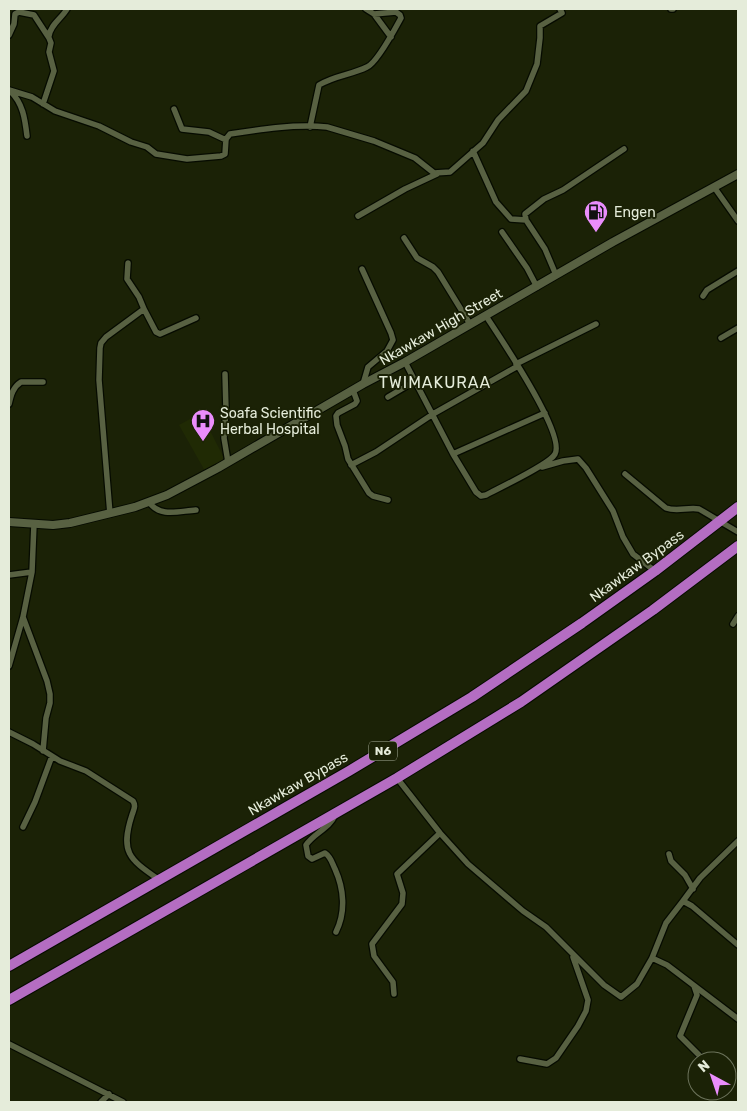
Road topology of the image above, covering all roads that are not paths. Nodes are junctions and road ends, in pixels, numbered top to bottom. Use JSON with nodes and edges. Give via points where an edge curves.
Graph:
{"nodes":[{"id":1,"x":67,"y":9,"type":"edge"},
{"id":2,"x":366,"y":9,"type":"edge"},
{"id":3,"x":560,"y":9,"type":"edge"},
{"id":4,"x":374,"y":14,"type":"junction"},
{"id":5,"x":9,"y":35,"type":"edge"},
{"id":6,"x":391,"y":37,"type":"junction"},
{"id":7,"x":49,"y":38,"type":"junction"},
{"id":8,"x":9,"y":90,"type":"edge"},
{"id":9,"x":43,"y":104,"type":"junction"},
{"id":10,"x":174,"y":109,"type":"dead end"},
{"id":11,"x":310,"y":127,"type":"junction"},
{"id":12,"x":27,"y":136,"type":"dead end"},
{"id":13,"x":226,"y":140,"type":"junction"},
{"id":14,"x":624,"y":149,"type":"dead end"},
{"id":15,"x":473,"y":151,"type":"junction"},
{"id":16,"x":437,"y":174,"type":"junction"},
{"id":17,"x":738,"y":174,"type":"edge"},
{"id":18,"x":714,"y":187,"type":"junction"},
{"id":19,"x":358,"y":216,"type":"dead end"},
{"id":20,"x":526,"y":220,"type":"junction"},
{"id":21,"x":738,"y":221,"type":"edge"},
{"id":22,"x":502,"y":232,"type":"dead end"},
{"id":23,"x":404,"y":238,"type":"dead end"},
{"id":24,"x":128,"y":263,"type":"dead end"},
{"id":25,"x":362,"y":269,"type":"dead end"},
{"id":26,"x":738,"y":271,"type":"edge"},
{"id":27,"x":556,"y":275,"type":"junction"},
{"id":28,"x":537,"y":287,"type":"junction"},
{"id":29,"x":703,"y":296,"type":"dead end"},
{"id":30,"x":144,"y":309,"type":"junction"},
{"id":31,"x":486,"y":316,"type":"junction"},
{"id":32,"x":196,"y":318,"type":"dead end"},
{"id":33,"x":470,"y":324,"type":"junction"},
{"id":34,"x":596,"y":324,"type":"dead end"},
{"id":35,"x":738,"y":328,"type":"edge"},
{"id":36,"x":721,"y":338,"type":"dead end"},
{"id":37,"x":405,"y":362,"type":"junction"},
{"id":38,"x":517,"y":365,"type":"junction"},
{"id":39,"x":225,"y":374,"type":"dead end"},
{"id":40,"x":415,"y":380,"type":"junction"},
{"id":41,"x":43,"y":382,"type":"dead end"},
{"id":42,"x":363,"y":384,"type":"junction"},
{"id":43,"x":353,"y":390,"type":"junction"},
{"id":44,"x":10,"y":393,"type":"edge"},
{"id":45,"x":388,"y":397,"type":"dead end"},
{"id":46,"x":9,"y":404,"type":"edge"},
{"id":47,"x":545,"y":413,"type":"junction"},
{"id":48,"x":432,"y":414,"type":"junction"},
{"id":49,"x":453,"y":454,"type":"junction"},
{"id":50,"x":228,"y":462,"type":"junction"},
{"id":51,"x":351,"y":464,"type":"junction"},
{"id":52,"x":531,"y":471,"type":"junction"},
{"id":53,"x":625,"y":474,"type":"dead end"},
{"id":54,"x":388,"y":500,"type":"dead end"},
{"id":55,"x":149,"y":502,"type":"junction"},
{"id":56,"x":738,"y":506,"type":"edge"},
{"id":57,"x":196,"y":510,"type":"dead end"},
{"id":58,"x":110,"y":514,"type":"junction"},
{"id":59,"x":9,"y":522,"type":"edge"},
{"id":60,"x":719,"y":522,"type":"junction"},
{"id":61,"x":34,"y":524,"type":"junction"},
{"id":62,"x":738,"y":532,"type":"edge"},
{"id":63,"x":738,"y":546,"type":"edge"},
{"id":64,"x":655,"y":571,"type":"junction"},
{"id":65,"x":32,"y":572,"type":"junction"},
{"id":66,"x":9,"y":575,"type":"edge"},
{"id":67,"x":738,"y":616,"type":"edge"},
{"id":68,"x":23,"y":617,"type":"junction"},
{"id":69,"x":733,"y":624,"type":"dead end"},
{"id":70,"x":10,"y":653,"type":"edge"},
{"id":71,"x":9,"y":666,"type":"edge"},
{"id":72,"x":9,"y":732,"type":"edge"},
{"id":73,"x":44,"y":751,"type":"junction"},
{"id":74,"x":52,"y":756,"type":"junction"},
{"id":75,"x":397,"y":778,"type":"junction"},
{"id":76,"x":335,"y":813,"type":"junction"},
{"id":77,"x":23,"y":827,"type":"dead end"},
{"id":78,"x":440,"y":833,"type":"junction"},
{"id":79,"x":738,"y":841,"type":"edge"},
{"id":80,"x":669,"y":854,"type":"dead end"},
{"id":81,"x":158,"y":879,"type":"junction"},
{"id":82,"x":693,"y":889,"type":"junction"},
{"id":83,"x":683,"y":901,"type":"junction"},
{"id":84,"x":336,"y":932,"type":"dead end"},
{"id":85,"x":738,"y":945,"type":"edge"},
{"id":86,"x":573,"y":956,"type":"junction"},
{"id":87,"x":652,"y":958,"type":"junction"},
{"id":88,"x":9,"y":966,"type":"edge"},
{"id":89,"x":694,"y":984,"type":"junction"},
{"id":90,"x":394,"y":994,"type":"dead end"},
{"id":91,"x":9,"y":1000,"type":"edge"},
{"id":92,"x":738,"y":1019,"type":"edge"},
{"id":93,"x":9,"y":1044,"type":"edge"},
{"id":94,"x":696,"y":1051,"type":"edge"},
{"id":95,"x":520,"y":1059,"type":"dead end"},
{"id":96,"x":108,"y":1094,"type":"junction"},
{"id":97,"x":101,"y":1102,"type":"edge"},
{"id":98,"x":123,"y":1102,"type":"edge"}],
"edges":[{"from":1,"to":7,"type":"street","via":[[51,28]]},
{"from":2,"to":4,"type":"street"},
{"from":3,"to":15,"type":"street","via":[[562,13],[540,26],[537,64],[526,91]]},
{"from":4,"to":6,"type":"street"},
{"from":4,"to":6,"type":"street","via":[[396,12],[400,15]]},
{"from":5,"to":7,"type":"street","via":[[15,14],[19,12],[34,15]]},
{"from":6,"to":11,"type":"street","via":[[369,67],[318,85]]},
{"from":7,"to":9,"type":"street","via":[[54,76]]},
{"from":8,"to":9,"type":"street"},
{"from":8,"to":12,"type":"street","via":[[21,105]]},
{"from":9,"to":13,"type":"street","via":[[147,147],[158,155],[187,159],[221,156],[225,154]]},
{"from":10,"to":13,"type":"street","via":[[182,129],[209,132]]},
{"from":11,"to":13,"type":"street","via":[[234,134]]},
{"from":11,"to":16,"type":"street","via":[[327,127],[374,141],[415,158]]},
{"from":14,"to":20,"type":"street","via":[[536,204],[526,214]]},
{"from":15,"to":16,"type":"street","via":[[450,172]]},
{"from":15,"to":20,"type":"street","via":[[496,202],[511,219]]},
{"from":16,"to":19,"type":"street"},
{"from":17,"to":18,"type":"main road","name":"Nkawkaw High Street"},
{"from":18,"to":21,"type":"street"},
{"from":18,"to":27,"type":"main road","name":"Nkawkaw High Street"},
{"from":20,"to":27,"type":"street"},
{"from":22,"to":28,"type":"street"},
{"from":23,"to":33,"type":"street","via":[[417,258],[438,272]]},
{"from":24,"to":30,"type":"street","via":[[127,279]]},
{"from":25,"to":42,"type":"street","via":[[393,340],[387,351],[368,367]]},
{"from":26,"to":29,"type":"street","via":[[707,290]]},
{"from":27,"to":28,"type":"main road","name":"Nkawkaw High Street"},
{"from":28,"to":31,"type":"main road","name":"Nkawkaw High Street"},
{"from":30,"to":32,"type":"street","via":[[160,334]]},
{"from":30,"to":58,"type":"street","via":[[106,337],[100,348],[99,380]]},
{"from":31,"to":33,"type":"main road","name":"Nkawkaw High Street"},
{"from":31,"to":38,"type":"street"},
{"from":33,"to":37,"type":"main road","name":"Nkawkaw High Street"},
{"from":34,"to":38,"type":"street"},
{"from":35,"to":36,"type":"street"},
{"from":37,"to":40,"type":"street"},
{"from":37,"to":42,"type":"main road","name":"Nkawkaw High Street"},
{"from":38,"to":47,"type":"street"},
{"from":38,"to":48,"type":"street"},
{"from":39,"to":50,"type":"street","via":[[224,438]]},
{"from":40,"to":45,"type":"street"},
{"from":40,"to":48,"type":"street"},
{"from":41,"to":44,"type":"street","via":[[21,382]]},
{"from":42,"to":43,"type":"main road","name":"Nkawkaw High Street"},
{"from":43,"to":50,"type":"main road","name":"Nkawkaw High Street"},
{"from":43,"to":51,"type":"street","via":[[357,401],[336,416]]},
{"from":44,"to":46,"type":"street"},
{"from":47,"to":49,"type":"street"},
{"from":47,"to":52,"type":"street","via":[[556,453]]},
{"from":48,"to":49,"type":"street"},
{"from":48,"to":51,"type":"street","via":[[376,452]]},
{"from":49,"to":52,"type":"street","via":[[481,496]]},
{"from":50,"to":55,"type":"main road","name":"Nkawkaw High Street"},
{"from":51,"to":54,"type":"street","via":[[370,494]]},
{"from":52,"to":64,"type":"street","via":[[578,459],[613,511],[633,554]]},
{"from":53,"to":60,"type":"street","via":[[666,508],[699,509]]},
{"from":55,"to":57,"type":"street","via":[[154,509],[164,512]]},
{"from":55,"to":58,"type":"main road","name":"Nkawkaw High Street"},
{"from":56,"to":60,"type":"highway","name":"Nkawkaw Bypass","number":"N6"},
{"from":58,"to":61,"type":"main road","name":"Nkawkaw High Street","via":[[70,523]]},
{"from":59,"to":61,"type":"main road","name":"Nkawkaw High Street"},
{"from":60,"to":62,"type":"street"},
{"from":60,"to":64,"type":"highway","name":"Nkawkaw Bypass","number":"N6"},
{"from":61,"to":65,"type":"street"},
{"from":63,"to":75,"type":"highway","number":"N6","via":[[653,610],[520,702]]},
{"from":64,"to":81,"type":"highway","name":"Nkawkaw Bypass","number":"N6","via":[[472,697],[349,772]]},
{"from":65,"to":66,"type":"street"},
{"from":65,"to":68,"type":"street"},
{"from":67,"to":69,"type":"street"},
{"from":68,"to":70,"type":"street"},
{"from":68,"to":73,"type":"street","via":[[50,694]]},
{"from":70,"to":71,"type":"street"},
{"from":72,"to":73,"type":"street"},
{"from":73,"to":74,"type":"street"},
{"from":74,"to":77,"type":"street"},
{"from":74,"to":81,"type":"street","via":[[86,771],[133,801],[135,806],[127,836],[128,849],[133,861]]},
{"from":75,"to":76,"type":"highway","number":"N6"},
{"from":75,"to":78,"type":"street"},
{"from":76,"to":84,"type":"street","via":[[332,822],[306,846],[308,856],[312,858],[325,853],[329,856],[339,878],[343,901]]},
{"from":76,"to":91,"type":"highway","number":"N6"},
{"from":78,"to":86,"type":"street","via":[[481,876],[546,927]]},
{"from":78,"to":90,"type":"street","via":[[397,874],[403,893],[402,904],[372,944],[374,956],[393,982]]},
{"from":79,"to":82,"type":"street"},
{"from":80,"to":82,"type":"street"},
{"from":81,"to":88,"type":"highway","name":"Nkawkaw Bypass","number":"N6"},
{"from":82,"to":83,"type":"street"},
{"from":83,"to":85,"type":"street"},
{"from":83,"to":87,"type":"street","via":[[666,923]]},
{"from":86,"to":87,"type":"street","via":[[621,997],[636,984]]},
{"from":86,"to":95,"type":"street","via":[[588,1000],[586,1011],[556,1058],[547,1064]]},
{"from":87,"to":89,"type":"street"},
{"from":89,"to":92,"type":"street"},
{"from":89,"to":94,"type":"street","via":[[697,995],[680,1036]]},
{"from":93,"to":96,"type":"street"},
{"from":96,"to":97,"type":"street"},
{"from":96,"to":98,"type":"street"}]}
